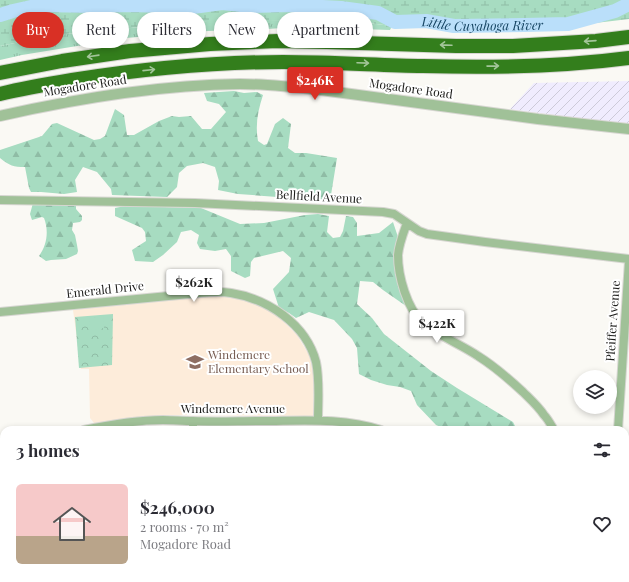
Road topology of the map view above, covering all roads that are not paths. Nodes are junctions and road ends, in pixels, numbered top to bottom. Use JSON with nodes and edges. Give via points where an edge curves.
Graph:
{"nodes":[{"id":1,"x":629,"y":37,"type":"edge"},
{"id":2,"x":629,"y":58,"type":"edge"},
{"id":3,"x":0,"y":73,"type":"edge"},
{"id":4,"x":0,"y":94,"type":"edge"},
{"id":5,"x":0,"y":116,"type":"edge"},
{"id":6,"x":629,"y":129,"type":"edge"},
{"id":7,"x":0,"y":200,"type":"edge"},
{"id":8,"x":407,"y":223,"type":"junction"},
{"id":9,"x":629,"y":260,"type":"edge"},
{"id":10,"x":0,"y":312,"type":"edge"},
{"id":11,"x":318,"y":420,"type":"junction"},
{"id":12,"x":193,"y":421,"type":"junction"},
{"id":13,"x":111,"y":426,"type":"edge"},
{"id":14,"x":193,"y":426,"type":"edge"},
{"id":15,"x":368,"y":426,"type":"edge"},
{"id":16,"x":551,"y":426,"type":"edge"},
{"id":17,"x":618,"y":426,"type":"edge"}],
"edges":[{"from":1,"to":3,"type":"highway","one_way":true,"via":[[513,46],[278,41],[210,44],[130,51]]},
{"from":4,"to":2,"type":"highway","one_way":true,"via":[[118,73],[245,62],[486,67]]},
{"from":5,"to":6,"type":"street","name":"Mogadore Road","via":[[59,103],[137,91],[203,85],[248,85],[322,90]]},
{"from":7,"to":8,"type":"street","name":"Bellfield Avenue","via":[[209,203],[383,212],[394,214]]},
{"from":8,"to":9,"type":"street","name":"Bellfield Avenue","via":[[427,234]]},
{"from":8,"to":16,"type":"street","via":[[398,255],[404,289],[411,309],[436,332],[478,355],[508,378],[534,403]]},
{"from":9,"to":17,"type":"street","name":"Pfeiffer Avenue"},
{"from":10,"to":11,"type":"street","name":"Emerald Drive","via":[[200,293],[218,292],[248,297],[278,312],[305,338],[316,363],[319,387]]},
{"from":11,"to":12,"type":"street","name":"Windemere Avenue"},
{"from":11,"to":15,"type":"street","name":"Windemere Avenue"},
{"from":12,"to":13,"type":"street","name":"Windemere Avenue","via":[[144,421]]},
{"from":12,"to":14,"type":"street"}]}
